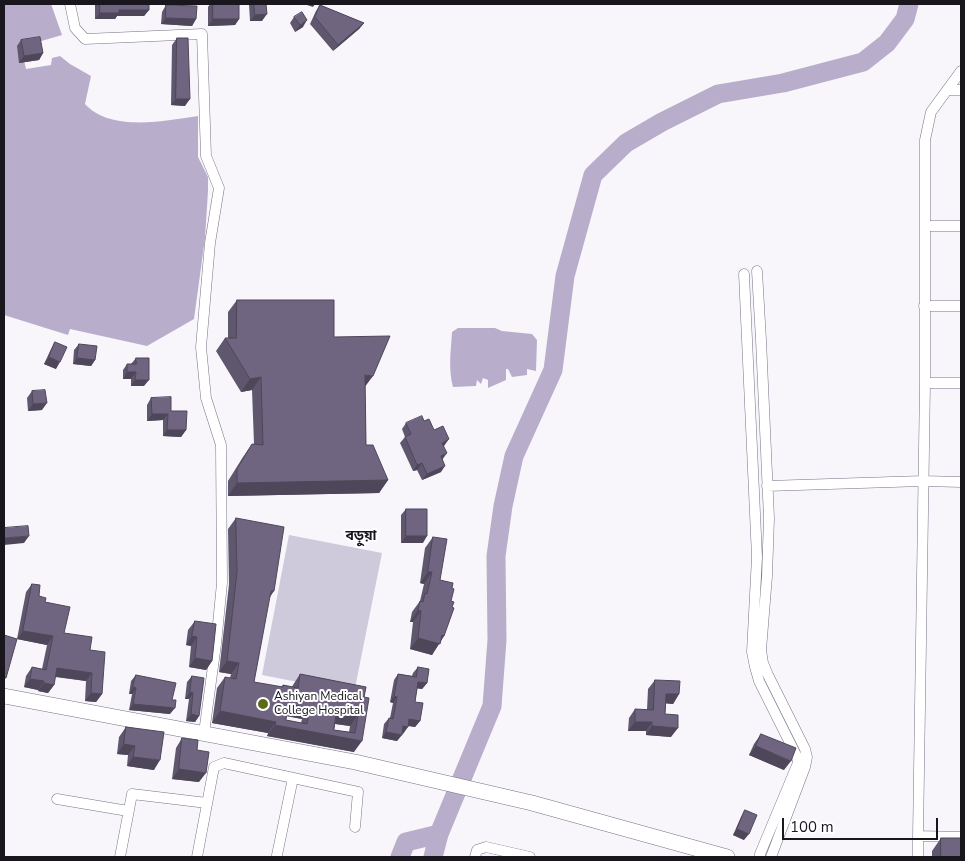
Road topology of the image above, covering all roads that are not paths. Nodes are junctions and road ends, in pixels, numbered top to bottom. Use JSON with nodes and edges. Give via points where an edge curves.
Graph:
{"nodes":[{"id":1,"x":70,"y":4,"type":"edge"},
{"id":2,"x":961,"y":71,"type":"edge"},
{"id":3,"x":947,"y":90,"type":"junction"},
{"id":4,"x":961,"y":90,"type":"edge"},
{"id":5,"x":926,"y":226,"type":"junction"},
{"id":6,"x":961,"y":226,"type":"edge"},
{"id":7,"x":757,"y":271,"type":"dead end"},
{"id":8,"x":744,"y":274,"type":"dead end"},
{"id":9,"x":924,"y":306,"type":"junction"},
{"id":10,"x":961,"y":306,"type":"edge"},
{"id":11,"x":747,"y":340,"type":"junction"},
{"id":12,"x":761,"y":340,"type":"junction"},
{"id":13,"x":925,"y":383,"type":"junction"},
{"id":14,"x":961,"y":383,"type":"edge"},
{"id":15,"x":923,"y":481,"type":"junction"},
{"id":16,"x":961,"y":482,"type":"edge"},
{"id":17,"x":767,"y":486,"type":"junction"},
{"id":18,"x":4,"y":696,"type":"edge"},
{"id":19,"x":777,"y":705,"type":"junction"},
{"id":20,"x":204,"y":733,"type":"junction"},
{"id":21,"x":293,"y":778,"type":"junction"},
{"id":22,"x":57,"y":799,"type":"dead end"},
{"id":23,"x":208,"y":803,"type":"junction"},
{"id":24,"x":128,"y":811,"type":"junction"},
{"id":25,"x":354,"y":827,"type":"dead end"},
{"id":26,"x":918,"y":836,"type":"junction"},
{"id":27,"x":961,"y":837,"type":"edge"},
{"id":28,"x":277,"y":855,"type":"dead end"},
{"id":29,"x":120,"y":857,"type":"edge"},
{"id":30,"x":197,"y":857,"type":"edge"},
{"id":31,"x":475,"y":857,"type":"edge"},
{"id":32,"x":530,"y":857,"type":"edge"},
{"id":33,"x":727,"y":857,"type":"edge"},
{"id":34,"x":760,"y":857,"type":"edge"},
{"id":35,"x":771,"y":857,"type":"edge"},
{"id":36,"x":918,"y":857,"type":"edge"}],
"edges":[{"from":1,"to":20,"type":"street","via":[[75,28],[85,39],[202,34],[206,156],[219,188],[210,242],[202,347],[206,398],[221,445],[222,584]]},
{"from":2,"to":3,"type":"street"},
{"from":3,"to":4,"type":"street"},
{"from":3,"to":5,"type":"street","via":[[931,112],[925,140]]},
{"from":5,"to":6,"type":"street"},
{"from":5,"to":9,"type":"street"},
{"from":7,"to":12,"type":"street"},
{"from":8,"to":11,"type":"street"},
{"from":9,"to":10,"type":"street"},
{"from":9,"to":13,"type":"street"},
{"from":11,"to":12,"type":"street"},
{"from":11,"to":19,"type":"street","via":[[757,557],[752,652],[760,681]]},
{"from":12,"to":17,"type":"street"},
{"from":13,"to":14,"type":"street"},
{"from":13,"to":15,"type":"street"},
{"from":15,"to":16,"type":"street"},
{"from":15,"to":17,"type":"street"},
{"from":15,"to":26,"type":"street"},
{"from":17,"to":19,"type":"street","via":[[769,545],[761,650]]},
{"from":18,"to":20,"type":"street"},
{"from":19,"to":34,"type":"street","via":[[798,763]]},
{"from":19,"to":35,"type":"street","via":[[805,750],[806,757]]},
{"from":20,"to":33,"type":"street","via":[[354,762],[532,803]]},
{"from":21,"to":23,"type":"street","via":[[218,764],[214,767]]},
{"from":21,"to":25,"type":"street","via":[[358,792]]},
{"from":21,"to":28,"type":"street"},
{"from":22,"to":24,"type":"street"},
{"from":23,"to":24,"type":"street","via":[[132,794]]},
{"from":23,"to":30,"type":"street"},
{"from":24,"to":29,"type":"street"},
{"from":26,"to":27,"type":"street"},
{"from":26,"to":36,"type":"street"},
{"from":31,"to":32,"type":"street","via":[[477,850],[486,847]]}]}
